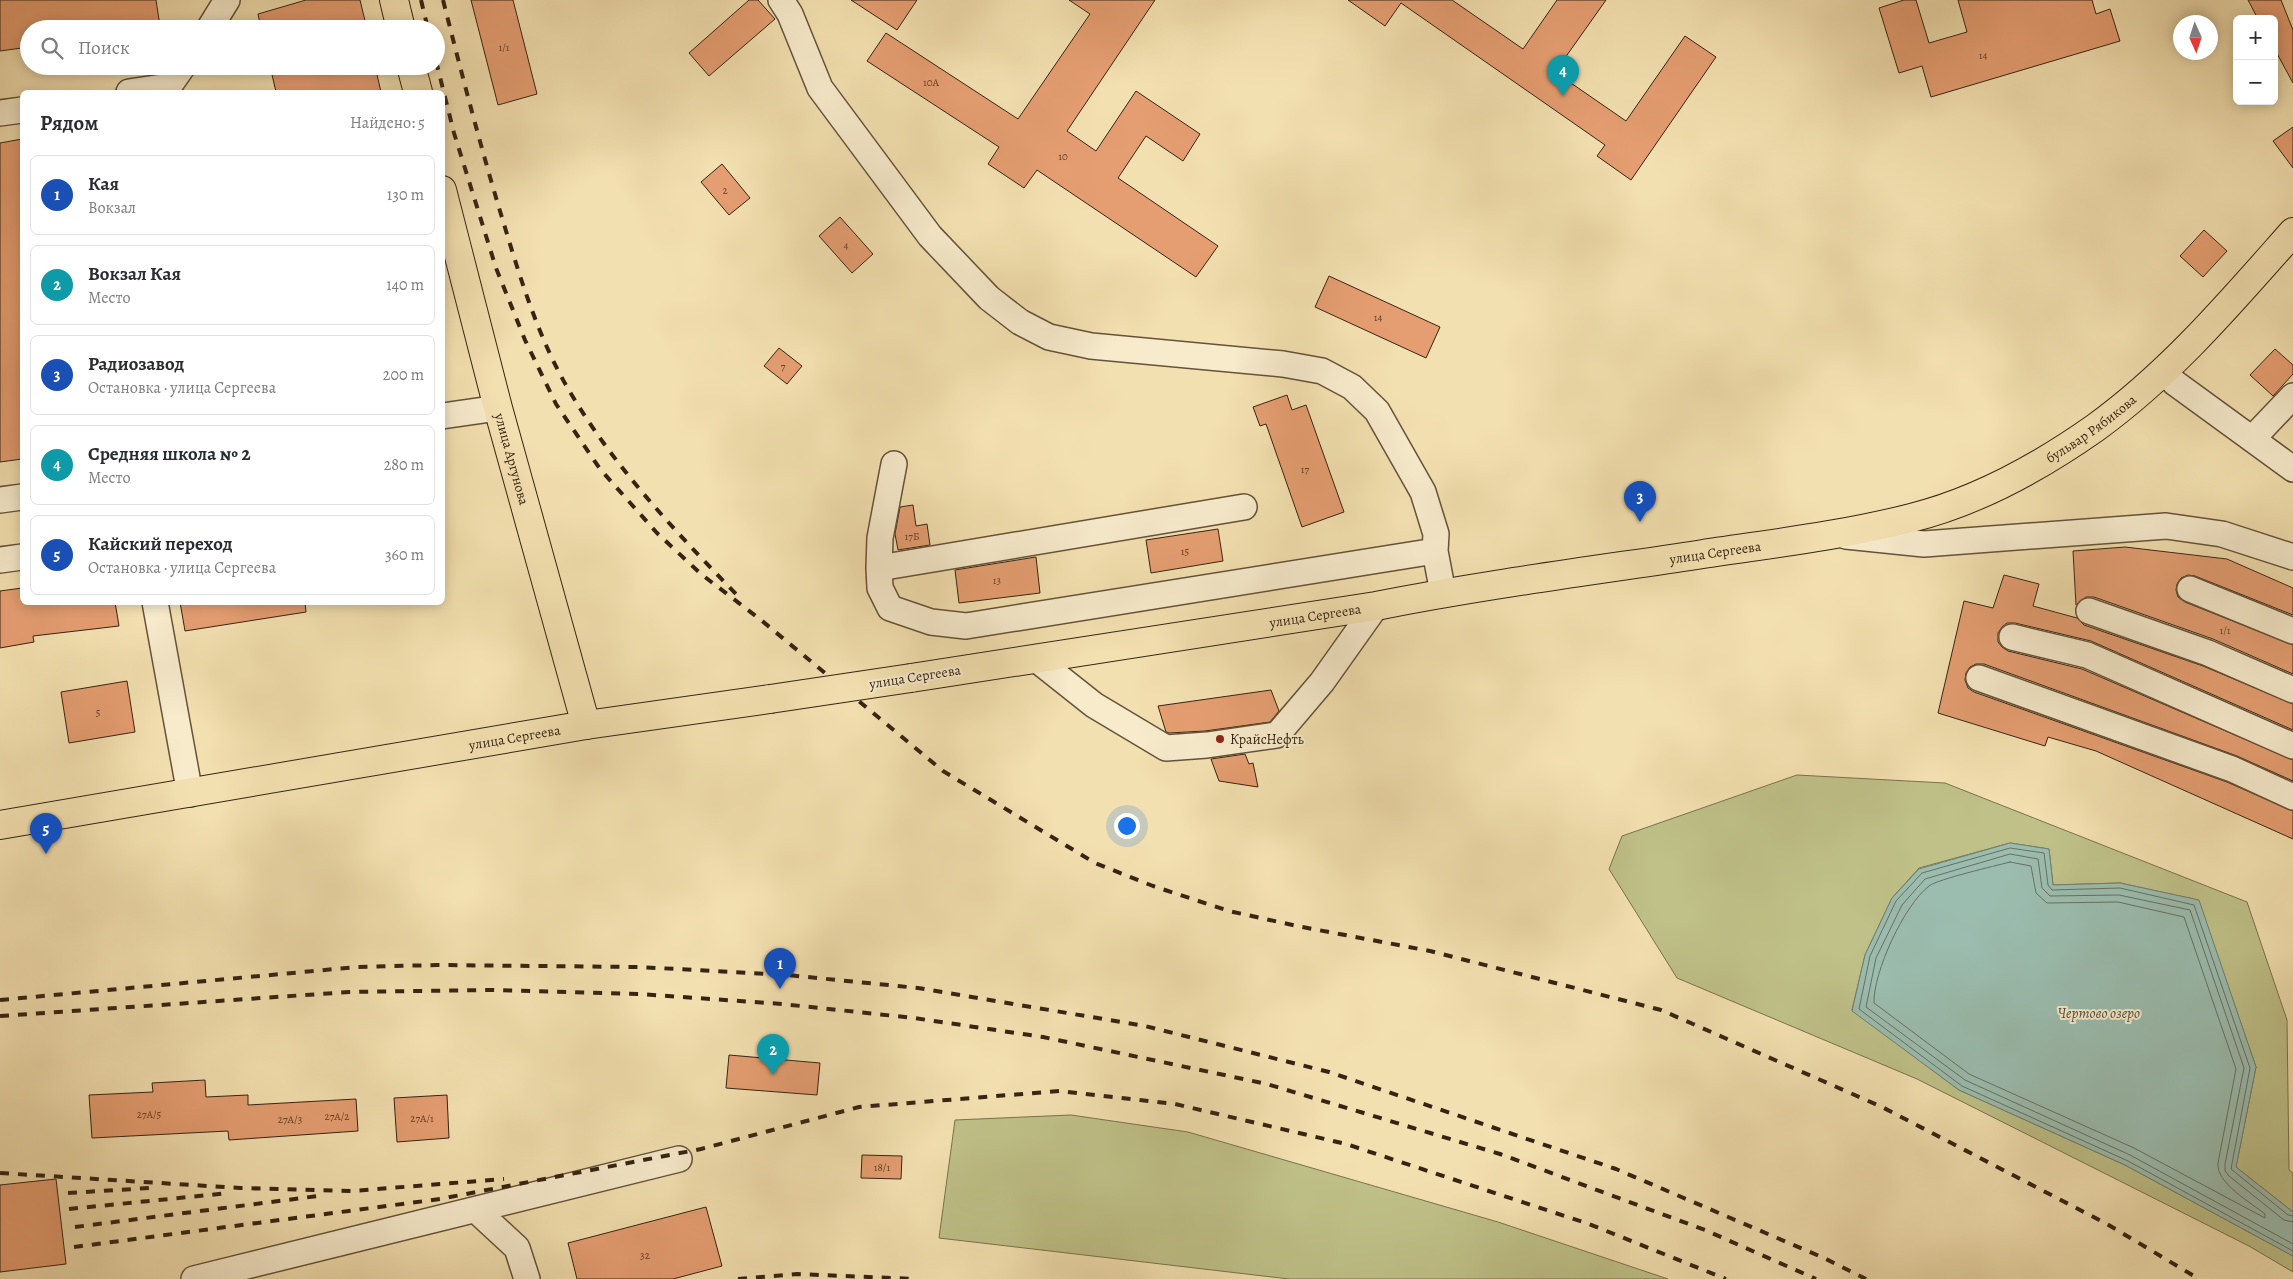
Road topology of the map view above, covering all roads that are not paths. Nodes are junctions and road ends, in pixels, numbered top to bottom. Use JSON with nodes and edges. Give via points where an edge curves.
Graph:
{"nodes":[{"id":1,"x":227,"y":0,"type":"edge"},
{"id":2,"x":394,"y":0,"type":"edge"},
{"id":3,"x":793,"y":5,"type":"edge"},
{"id":4,"x":215,"y":20,"type":"edge"},
{"id":5,"x":399,"y":20,"type":"edge"},
{"id":6,"x":177,"y":75,"type":"edge"},
{"id":7,"x":413,"y":75,"type":"edge"},
{"id":8,"x":142,"y":90,"type":"edge"},
{"id":9,"x":417,"y":90,"type":"edge"},
{"id":10,"x":20,"y":110,"type":"edge"},
{"id":11,"x":0,"y":113,"type":"edge"},
{"id":12,"x":445,"y":202,"type":"edge"},
{"id":13,"x":2293,"y":232,"type":"edge"},
{"id":14,"x":2164,"y":372,"type":"junction"},
{"id":15,"x":2293,"y":396,"type":"edge"},
{"id":16,"x":498,"y":408,"type":"junction"},
{"id":17,"x":445,"y":416,"type":"edge"},
{"id":18,"x":2252,"y":439,"type":"junction"},
{"id":19,"x":894,"y":464,"type":"dead end"},
{"id":20,"x":2293,"y":468,"type":"edge"},
{"id":21,"x":20,"y":497,"type":"edge"},
{"id":22,"x":0,"y":500,"type":"edge"},
{"id":23,"x":1244,"y":507,"type":"dead end"},
{"id":24,"x":1831,"y":534,"type":"junction"},
{"id":25,"x":1435,"y":551,"type":"junction"},
{"id":26,"x":20,"y":556,"type":"edge"},
{"id":27,"x":2293,"y":557,"type":"edge"},
{"id":28,"x":0,"y":560,"type":"edge"},
{"id":29,"x":879,"y":568,"type":"junction"},
{"id":30,"x":2190,"y":589,"type":"dead end"},
{"id":31,"x":1444,"y":593,"type":"junction"},
{"id":32,"x":156,"y":605,"type":"edge"},
{"id":33,"x":1376,"y":606,"type":"junction"},
{"id":34,"x":2089,"y":611,"type":"dead end"},
{"id":35,"x":2293,"y":631,"type":"edge"},
{"id":36,"x":2012,"y":637,"type":"dead end"},
{"id":37,"x":1036,"y":659,"type":"junction"},
{"id":38,"x":1980,"y":678,"type":"dead end"},
{"id":39,"x":2293,"y":690,"type":"edge"},
{"id":40,"x":586,"y":725,"type":"junction"},
{"id":41,"x":2293,"y":746,"type":"edge"},
{"id":42,"x":190,"y":794,"type":"junction"},
{"id":43,"x":2293,"y":797,"type":"edge"},
{"id":44,"x":0,"y":825,"type":"edge"},
{"id":45,"x":679,"y":1159,"type":"dead end"},
{"id":46,"x":476,"y":1210,"type":"junction"},
{"id":47,"x":243,"y":1273,"type":"edge"},
{"id":48,"x":194,"y":1279,"type":"edge"},
{"id":49,"x":527,"y":1279,"type":"edge"}],
"edges":[{"from":1,"to":4,"type":"street"},
{"from":2,"to":5,"type":"main road"},
{"from":3,"to":25,"type":"street","via":[[820,88],[930,236],[989,298],[1020,322],[1049,336],[1091,346],[1283,364],[1322,371],[1352,386],[1377,411],[1423,492],[1436,534]]},
{"from":6,"to":8,"type":"street","via":[[169,86]]},
{"from":7,"to":9,"type":"main road"},
{"from":10,"to":11,"type":"street"},
{"from":12,"to":16,"type":"main road","name":"улица Аргунова"},
{"from":13,"to":14,"type":"main road","name":"бульвар Рябикова","via":[[2200,337]]},
{"from":14,"to":18,"type":"street"},
{"from":14,"to":24,"type":"main road","name":"бульвар Рябикова","via":[[2094,429],[2008,480],[1964,501],[1912,518]]},
{"from":15,"to":18,"type":"street"},
{"from":16,"to":17,"type":"street"},
{"from":16,"to":40,"type":"main road","name":"улица Аргунова"},
{"from":18,"to":20,"type":"street"},
{"from":19,"to":29,"type":"street","via":[[880,538]]},
{"from":21,"to":22,"type":"street"},
{"from":23,"to":29,"type":"street"},
{"from":24,"to":27,"type":"street","via":[[1924,544],[2166,526],[2222,534]]},
{"from":24,"to":31,"type":"main road","name":"улица Сергеева"},
{"from":25,"to":29,"type":"street","via":[[966,626],[931,622],[890,608],[880,588]]},
{"from":25,"to":31,"type":"street"},
{"from":26,"to":28,"type":"street"},
{"from":30,"to":35,"type":"street"},
{"from":31,"to":33,"type":"main road","name":"улица Сергеева"},
{"from":32,"to":42,"type":"street"},
{"from":33,"to":37,"type":"main road","name":"улица Сергеева"},
{"from":33,"to":37,"type":"street","via":[[1322,682],[1277,735],[1166,748],[1094,705]]},
{"from":34,"to":39,"type":"street","via":[[2208,653]]},
{"from":36,"to":41,"type":"street","via":[[2087,655]]},
{"from":37,"to":40,"type":"main road","name":"улица Сергеева","bridge":true},
{"from":38,"to":43,"type":"street","via":[[2232,769]]},
{"from":40,"to":42,"type":"main road","name":"улица Сергеева"},
{"from":42,"to":44,"type":"main road","name":"улица Сергеева"},
{"from":45,"to":46,"type":"street"},
{"from":46,"to":47,"type":"street"},
{"from":46,"to":49,"type":"street","via":[[517,1248]]},
{"from":47,"to":48,"type":"street"}]}
